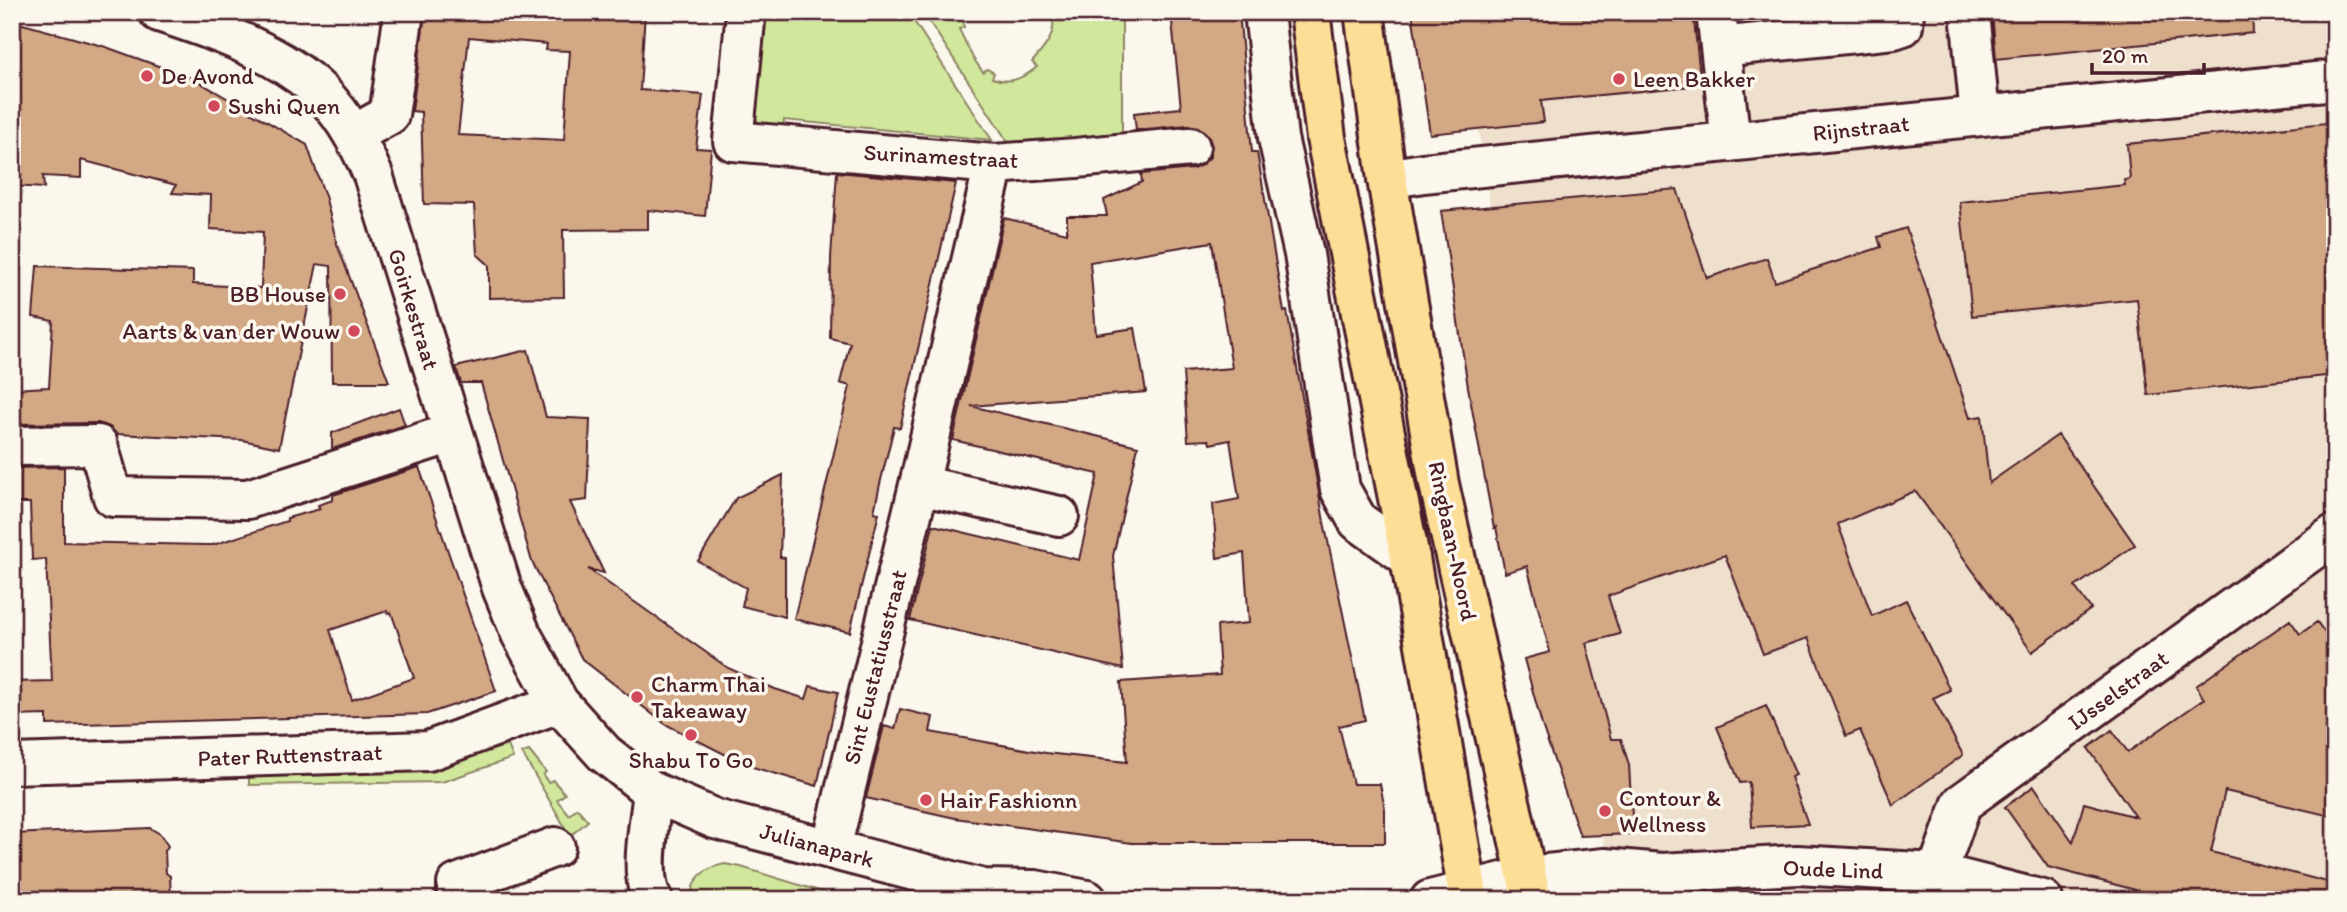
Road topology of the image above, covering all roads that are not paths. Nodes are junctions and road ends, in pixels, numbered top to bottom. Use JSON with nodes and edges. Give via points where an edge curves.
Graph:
{"nodes":[{"id":1,"x":159,"y":12,"type":"edge"},
{"id":2,"x":404,"y":12,"type":"edge"},
{"id":3,"x":746,"y":12,"type":"edge"},
{"id":4,"x":1264,"y":12,"type":"edge"},
{"id":5,"x":1310,"y":12,"type":"edge"},
{"id":6,"x":1333,"y":12,"type":"edge"},
{"id":7,"x":1364,"y":12,"type":"edge"},
{"id":8,"x":1904,"y":12,"type":"edge"},
{"id":9,"x":1970,"y":12,"type":"edge"},
{"id":10,"x":1718,"y":30,"type":"edge"},
{"id":11,"x":2335,"y":80,"type":"edge"},
{"id":12,"x":1980,"y":116,"type":"junction"},
{"id":13,"x":353,"y":135,"type":"junction"},
{"id":14,"x":1731,"y":142,"type":"junction"},
{"id":15,"x":1190,"y":147,"type":"dead end"},
{"id":16,"x":994,"y":164,"type":"junction"},
{"id":17,"x":1405,"y":176,"type":"junction"},
{"id":18,"x":452,"y":433,"type":"junction"},
{"id":19,"x":12,"y":446,"type":"edge"},
{"id":20,"x":919,"y":485,"type":"junction"},
{"id":21,"x":1059,"y":516,"type":"dead end"},
{"id":22,"x":2335,"y":534,"type":"edge"},
{"id":23,"x":1410,"y":558,"type":"junction"},
{"id":24,"x":559,"y":703,"type":"junction"},
{"id":25,"x":12,"y":764,"type":"edge"},
{"id":26,"x":653,"y":792,"type":"junction"},
{"id":27,"x":555,"y":847,"type":"dead end"},
{"id":28,"x":831,"y":849,"type":"junction"},
{"id":29,"x":1662,"y":873,"type":"junction"},
{"id":30,"x":1937,"y":873,"type":"junction"},
{"id":31,"x":1530,"y":888,"type":"edge"},
{"id":32,"x":990,"y":895,"type":"edge"},
{"id":33,"x":1468,"y":895,"type":"edge"},
{"id":34,"x":457,"y":900,"type":"edge"},
{"id":35,"x":653,"y":900,"type":"edge"},
{"id":36,"x":1087,"y":900,"type":"edge"},
{"id":37,"x":1430,"y":900,"type":"edge"},
{"id":38,"x":1597,"y":900,"type":"edge"},
{"id":39,"x":2043,"y":900,"type":"edge"}],
"edges":[{"from":1,"to":13,"type":"street","name":"Goirkestraat","via":[[283,64],[314,86]]},
{"from":2,"to":13,"type":"street","via":[[389,115]]},
{"from":3,"to":16,"type":"street","name":"Surinamestraat","via":[[733,141]]},
{"from":4,"to":23,"type":"street","name":"Ringbaan-Noord","via":[[1278,138],[1304,254],[1340,489],[1358,521]]},
{"from":5,"to":23,"type":"main road","name":"Ringbaan-Noord","via":[[1326,138]]},
{"from":6,"to":17,"type":"main road","via":[[1358,171],[1373,181]]},
{"from":7,"to":17,"type":"main road","name":"Ringbaan-Noord"},
{"from":8,"to":10,"type":"street","via":[[1903,26],[1894,29]]},
{"from":9,"to":12,"type":"street"},
{"from":10,"to":14,"type":"street"},
{"from":11,"to":12,"type":"street","name":"Rijnstraat"},
{"from":12,"to":14,"type":"street","name":"Rijnstraat"},
{"from":13,"to":18,"type":"street","name":"Goirkestraat","via":[[373,175]]},
{"from":14,"to":17,"type":"street","name":"Rijnstraat"},
{"from":15,"to":16,"type":"street","name":"Surinamestraat"},
{"from":16,"to":20,"type":"street","name":"Sint Eustatiusstraat"},
{"from":17,"to":31,"type":"main road","name":"Ringbaan-Noord","via":[[1440,484]]},
{"from":18,"to":19,"type":"street","via":[[248,499],[113,497],[98,445]]},
{"from":18,"to":24,"type":"street","name":"Goirkestraat","via":[[502,588]]},
{"from":20,"to":21,"type":"street"},
{"from":20,"to":28,"type":"street","name":"Sint Eustatiusstraat"},
{"from":22,"to":30,"type":"street","name":"IJsselstraat","via":[[1962,803]]},
{"from":23,"to":33,"type":"main road","name":"Ringbaan-Noord"},
{"from":24,"to":25,"type":"street","name":"Pater Ruttenstraat","via":[[428,751]]},
{"from":24,"to":26,"type":"street","name":"Julianapark","via":[[604,753]]},
{"from":26,"to":28,"type":"street","name":"Julianapark","via":[[715,819]]},
{"from":26,"to":35,"type":"street","via":[[647,857],[648,892]]},
{"from":27,"to":34,"type":"street","via":[[457,884]]},
{"from":28,"to":32,"type":"street","name":"Julianapark"},
{"from":29,"to":30,"type":"street","name":"Oude Lind","via":[[1797,865]]},
{"from":29,"to":31,"type":"street","name":"Oude Lind","via":[[1605,868]]},
{"from":29,"to":38,"type":"street","name":"Oude Lind"},
{"from":30,"to":39,"type":"street","name":"Oude Lind"},
{"from":31,"to":33,"type":"street","name":"Oude Lind"},
{"from":32,"to":36,"type":"street","name":"Julianapark","via":[[1035,890]]},
{"from":33,"to":37,"type":"street"}]}
